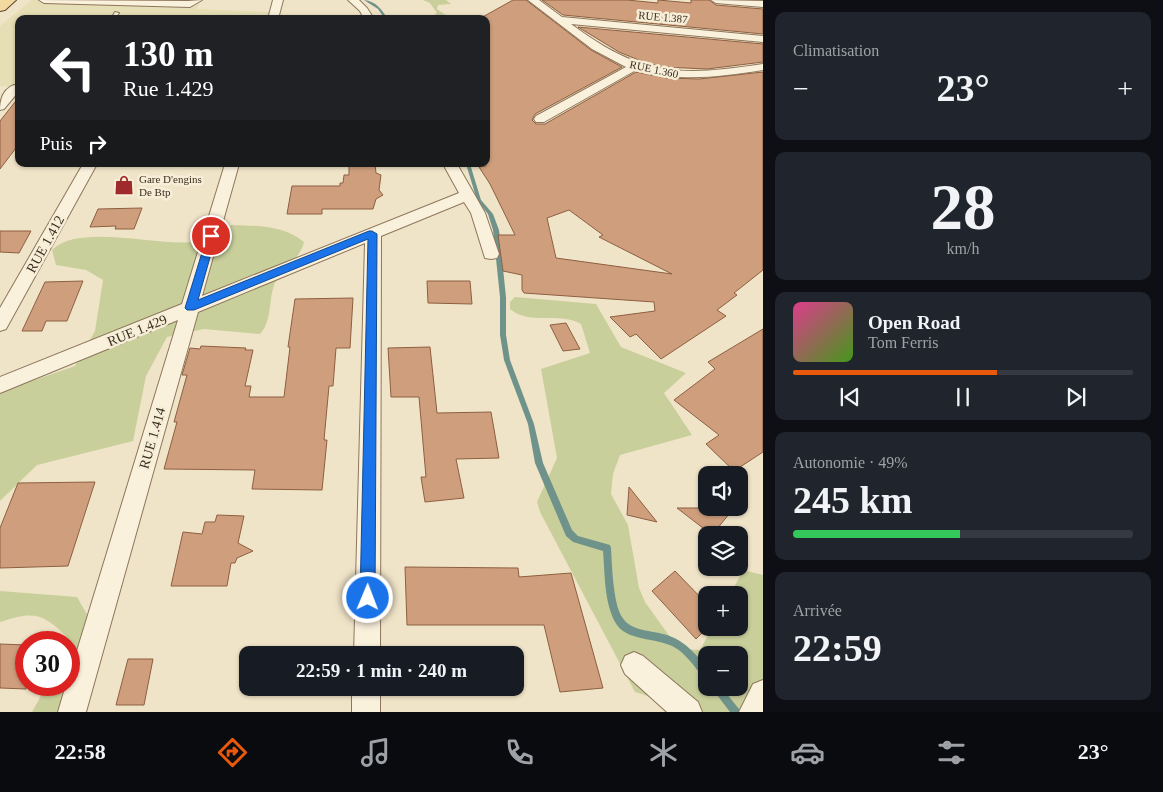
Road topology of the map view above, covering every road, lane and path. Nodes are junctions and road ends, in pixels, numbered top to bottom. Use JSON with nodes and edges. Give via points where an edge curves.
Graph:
{"nodes":[{"id":1,"x":9,"y":0,"type":"edge"},
{"id":2,"x":44,"y":0,"type":"edge"},
{"id":3,"x":197,"y":0,"type":"edge"},
{"id":4,"x":278,"y":0,"type":"edge"},
{"id":5,"x":353,"y":0,"type":"edge"},
{"id":6,"x":533,"y":0,"type":"edge"},
{"id":7,"x":716,"y":0,"type":"edge"},
{"id":8,"x":108,"y":1,"type":"edge"},
{"id":9,"x":763,"y":4,"type":"edge"},
{"id":10,"x":0,"y":7,"type":"edge"},
{"id":11,"x":274,"y":15,"type":"edge"},
{"id":12,"x":367,"y":15,"type":"edge"},
{"id":13,"x":561,"y":20,"type":"junction"},
{"id":14,"x":763,"y":39,"type":"edge"},
{"id":15,"x":635,"y":66,"type":"junction"},
{"id":16,"x":763,"y":67,"type":"edge"},
{"id":17,"x":0,"y":88,"type":"edge"},
{"id":18,"x":15,"y":89,"type":"edge"},
{"id":19,"x":15,"y":90,"type":"edge"},
{"id":20,"x":0,"y":106,"type":"edge"},
{"id":21,"x":540,"y":119,"type":"dead end"},
{"id":22,"x":88,"y":167,"type":"edge"},
{"id":23,"x":231,"y":167,"type":"edge"},
{"id":24,"x":452,"y":167,"type":"edge"},
{"id":25,"x":468,"y":195,"type":"junction"},
{"id":26,"x":372,"y":234,"type":"junction"},
{"id":27,"x":491,"y":254,"type":"dead end"},
{"id":28,"x":191,"y":308,"type":"junction"},
{"id":29,"x":0,"y":324,"type":"edge"},
{"id":30,"x":0,"y":385,"type":"edge"},
{"id":31,"x":367,"y":646,"type":"edge"},
{"id":32,"x":634,"y":665,"type":"dead end"},
{"id":33,"x":763,"y":694,"type":"edge"},
{"id":34,"x":366,"y":696,"type":"edge"},
{"id":35,"x":72,"y":712,"type":"edge"},
{"id":36,"x":366,"y":712,"type":"edge"},
{"id":37,"x":688,"y":712,"type":"edge"},
{"id":38,"x":753,"y":712,"type":"edge"}],
"edges":[{"from":1,"to":10,"type":"main road"},
{"from":2,"to":8,"type":"street"},
{"from":3,"to":8,"type":"street","via":[[190,4]]},
{"from":4,"to":11,"type":"street"},
{"from":5,"to":12,"type":"street"},
{"from":6,"to":13,"type":"street","name":"RUE 1.360"},
{"from":7,"to":9,"type":"street"},
{"from":13,"to":14,"type":"street","name":"RUE 1.387"},
{"from":13,"to":15,"type":"street","name":"RUE 1.360","via":[[616,59]]},
{"from":15,"to":16,"type":"street","name":"RUE 1.360","via":[[700,76]]},
{"from":15,"to":21,"type":"street"},
{"from":17,"to":18,"type":"street"},
{"from":19,"to":20,"type":"street"},
{"from":22,"to":29,"type":"street","name":"RUE 1.412"},
{"from":23,"to":28,"type":"street","name":"RUE 1.414"},
{"from":24,"to":25,"type":"street"},
{"from":25,"to":26,"type":"street","name":"RUE 1.429"},
{"from":25,"to":27,"type":"street","via":[[478,213]]},
{"from":26,"to":28,"type":"street","name":"RUE 1.429"},
{"from":26,"to":31,"type":"street"},
{"from":28,"to":30,"type":"street","name":"RUE 1.429"},
{"from":28,"to":35,"type":"street","name":"RUE 1.414"},
{"from":32,"to":37,"type":"street"},
{"from":33,"to":38,"type":"street"},
{"from":34,"to":36,"type":"street"}]}
